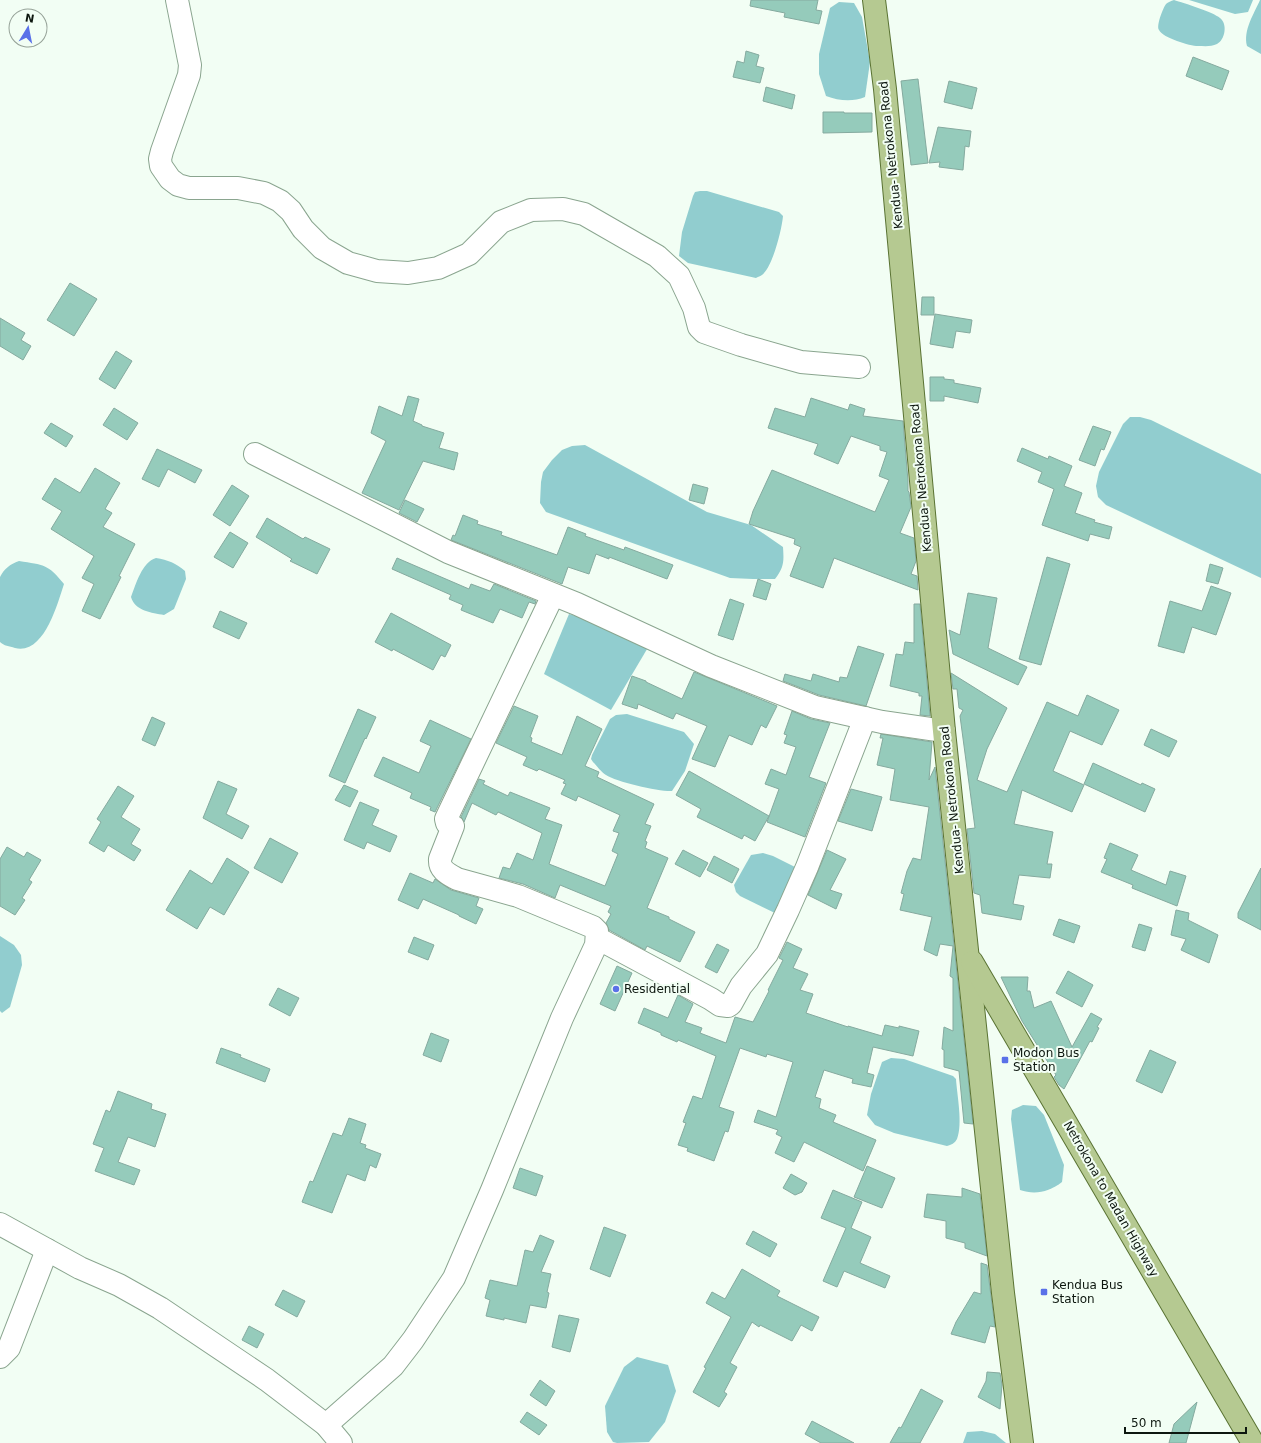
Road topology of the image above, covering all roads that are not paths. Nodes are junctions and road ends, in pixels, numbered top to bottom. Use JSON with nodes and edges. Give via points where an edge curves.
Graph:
{"nodes":[{"id":1,"x":177,"y":0,"type":"edge"},
{"id":2,"x":874,"y":0,"type":"edge"},
{"id":3,"x":859,"y":367,"type":"dead end"},
{"id":4,"x":255,"y":454,"type":"dead end"},
{"id":5,"x":553,"y":594,"type":"junction"},
{"id":6,"x":865,"y":718,"type":"junction"},
{"id":7,"x":944,"y":731,"type":"junction"},
{"id":8,"x":597,"y":938,"type":"junction"},
{"id":9,"x":968,"y":956,"type":"junction"},
{"id":10,"x":0,"y":1224,"type":"edge"},
{"id":11,"x":48,"y":1250,"type":"junction"},
{"id":12,"x":0,"y":1357,"type":"edge"},
{"id":13,"x":326,"y":1425,"type":"junction"},
{"id":14,"x":341,"y":1443,"type":"edge"},
{"id":15,"x":1022,"y":1443,"type":"edge"},
{"id":16,"x":1253,"y":1443,"type":"edge"}],
"edges":[{"from":1,"to":3,"type":"street","via":[[190,65],[189,75],[160,159],[161,166],[178,185],[189,188],[238,188],[264,193],[280,201],[291,211],[303,229],[322,248],[348,263],[377,271],[408,273],[438,268],[469,254],[502,222],[531,210],[563,209],[584,214],[657,256],[679,276],[704,332],[800,362]]},
{"from":2,"to":7,"type":"main road","name":"Kendua- Netrokona Road","via":[[885,89]]},
{"from":4,"to":5,"type":"street","via":[[448,552]]},
{"from":5,"to":6,"type":"street","via":[[711,666],[816,707]]},
{"from":5,"to":8,"type":"street","via":[[446,819],[452,826],[440,864],[449,875],[457,879],[518,896],[592,927],[597,932]]},
{"from":6,"to":7,"type":"street"},
{"from":6,"to":8,"type":"street","via":[[788,910],[767,954],[741,986],[731,1004],[720,1005]]},
{"from":7,"to":9,"type":"main road","name":"Kendua- Netrokona Road"},
{"from":8,"to":13,"type":"street","via":[[454,1278],[393,1366]]},
{"from":9,"to":15,"type":"main road","name":"Kendua- Netrokona Road","via":[[1002,1285]]},
{"from":9,"to":16,"type":"main road","name":"Netrokona to Madan Highway"},
{"from":10,"to":11,"type":"street"},
{"from":11,"to":12,"type":"street","via":[[9,1348]]},
{"from":11,"to":13,"type":"street","via":[[160,1308],[267,1380]]},
{"from":13,"to":14,"type":"street"}]}
